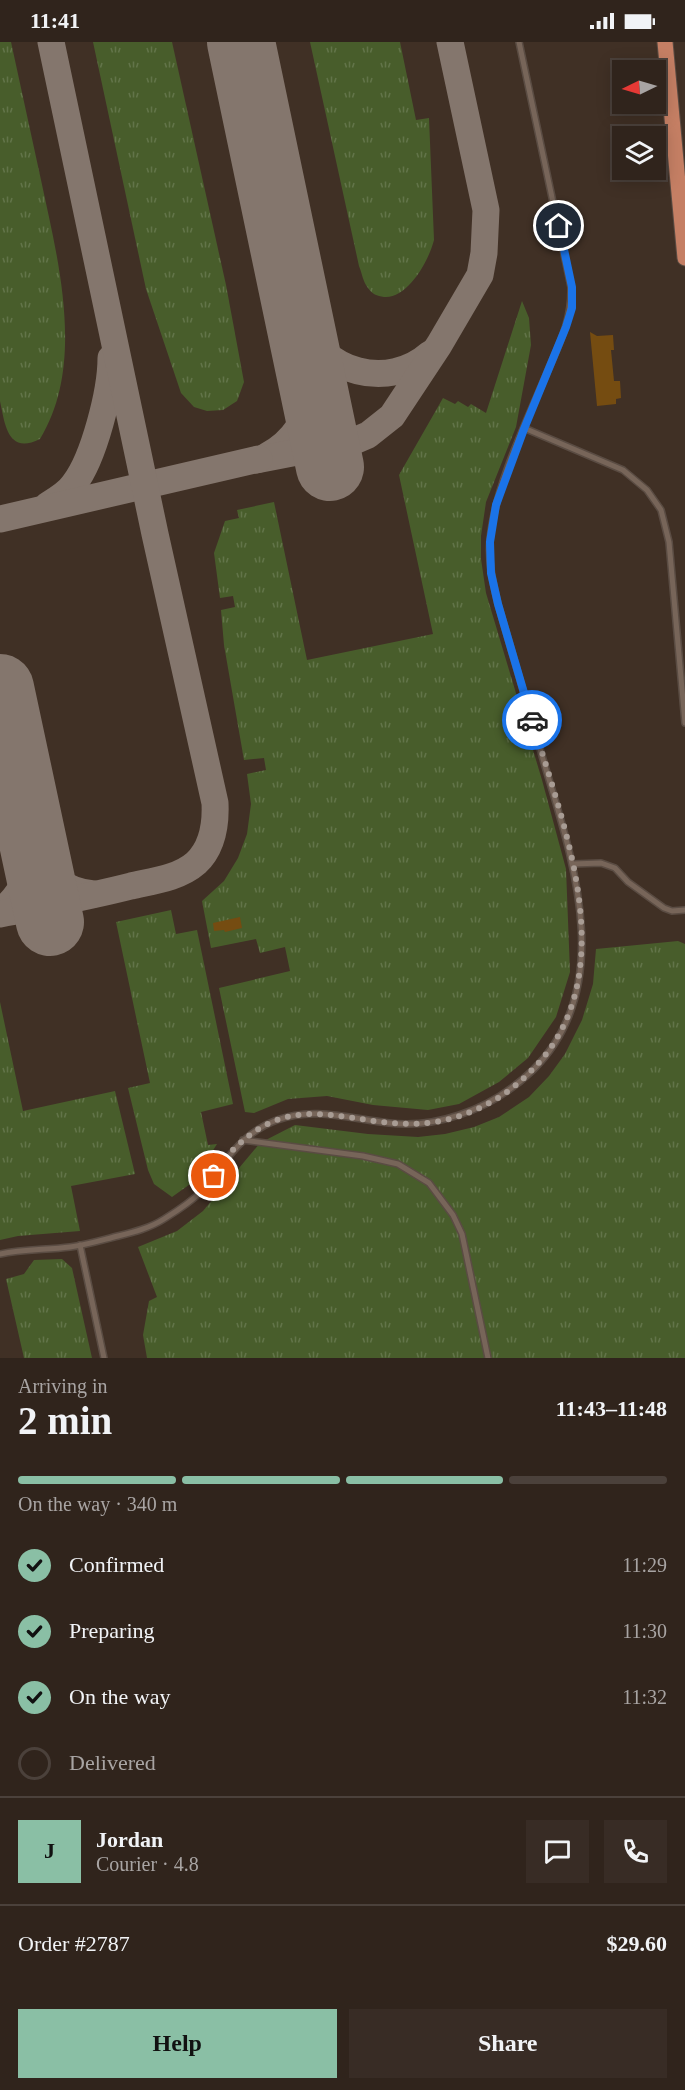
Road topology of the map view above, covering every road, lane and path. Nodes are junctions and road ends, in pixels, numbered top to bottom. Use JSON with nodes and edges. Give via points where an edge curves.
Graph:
{"nodes":[{"id":1,"x":519,"y":42,"type":"edge"},
{"id":2,"x":665,"y":42,"type":"edge"},
{"id":3,"x":685,"y":258,"type":"edge"},
{"id":4,"x":524,"y":429,"type":"junction"},
{"id":5,"x":685,"y":723,"type":"edge"},
{"id":6,"x":573,"y":864,"type":"junction"},
{"id":7,"x":685,"y":910,"type":"edge"},
{"id":8,"x":243,"y":1140,"type":"junction"},
{"id":9,"x":80,"y":1245,"type":"junction"},
{"id":10,"x":0,"y":1254,"type":"edge"},
{"id":11,"x":104,"y":1358,"type":"edge"},
{"id":12,"x":488,"y":1358,"type":"edge"}],
"edges":[{"from":1,"to":4,"type":"lane","via":[[572,287],[572,308],[566,327]]},
{"from":2,"to":3,"type":"main road"},
{"from":4,"to":5,"type":"lane","via":[[623,470],[647,490],[661,510],[669,542]]},
{"from":4,"to":6,"type":"lane","via":[[496,505],[490,542],[491,573]]},
{"from":6,"to":7,"type":"lane","via":[[601,863],[615,868],[664,908]]},
{"from":6,"to":8,"type":"lane","via":[[582,935],[581,971],[573,1004],[555,1043],[520,1082],[495,1101],[435,1122],[393,1124],[319,1113],[296,1114],[275,1120]]},
{"from":8,"to":9,"type":"lane","via":[[203,1190],[162,1220],[141,1230]]},
{"from":8,"to":12,"type":"lane","via":[[398,1164],[429,1183],[462,1234]]},
{"from":9,"to":10,"type":"lane"},
{"from":9,"to":11,"type":"lane"}]}
